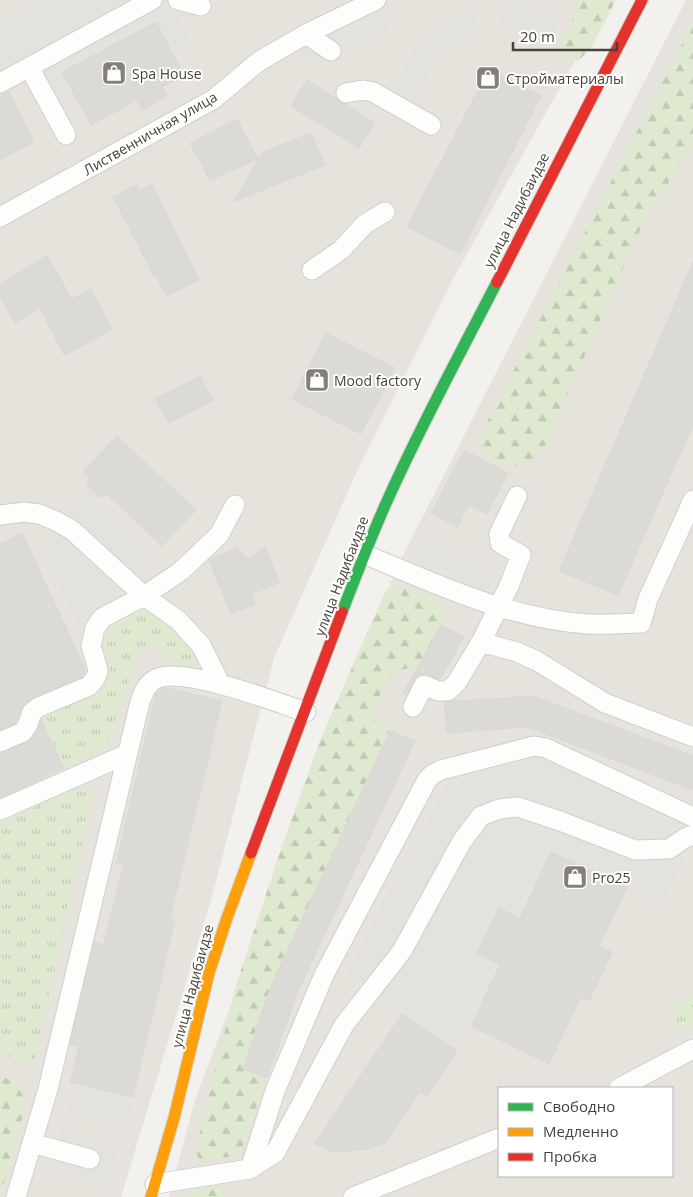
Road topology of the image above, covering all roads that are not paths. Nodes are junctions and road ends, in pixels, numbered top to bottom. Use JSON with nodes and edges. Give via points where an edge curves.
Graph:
{"nodes":[{"id":1,"x":152,"y":0,"type":"edge"},
{"id":2,"x":178,"y":0,"type":"edge"},
{"id":3,"x":376,"y":0,"type":"edge"},
{"id":4,"x":642,"y":0,"type":"edge"},
{"id":5,"x":201,"y":6,"type":"dead end"},
{"id":6,"x":306,"y":34,"type":"junction"},
{"id":7,"x":331,"y":52,"type":"dead end"},
{"id":8,"x":29,"y":67,"type":"junction"},
{"id":9,"x":0,"y":83,"type":"edge"},
{"id":10,"x":346,"y":93,"type":"dead end"},
{"id":11,"x":431,"y":125,"type":"dead end"},
{"id":12,"x":66,"y":135,"type":"dead end"},
{"id":13,"x":384,"y":212,"type":"dead end"},
{"id":14,"x":0,"y":217,"type":"edge"},
{"id":15,"x":312,"y":270,"type":"dead end"},
{"id":16,"x":517,"y":496,"type":"dead end"},
{"id":17,"x":693,"y":500,"type":"edge"},
{"id":18,"x":235,"y":505,"type":"dead end"},
{"id":19,"x":0,"y":515,"type":"edge"},
{"id":20,"x":364,"y":554,"type":"junction"},
{"id":21,"x":144,"y":596,"type":"junction"},
{"id":22,"x":499,"y":608,"type":"junction"},
{"id":23,"x":481,"y":642,"type":"junction"},
{"id":24,"x":221,"y":685,"type":"junction"},
{"id":25,"x":413,"y":706,"type":"dead end"},
{"id":26,"x":306,"y":712,"type":"junction"},
{"id":27,"x":693,"y":737,"type":"edge"},
{"id":28,"x":0,"y":742,"type":"edge"},
{"id":29,"x":127,"y":754,"type":"junction"},
{"id":30,"x":0,"y":810,"type":"edge"},
{"id":31,"x":693,"y":818,"type":"edge"},
{"id":32,"x":693,"y":835,"type":"edge"},
{"id":33,"x":693,"y":1049,"type":"edge"},
{"id":34,"x":621,"y":1087,"type":"edge"},
{"id":35,"x":498,"y":1138,"type":"edge"},
{"id":36,"x":32,"y":1143,"type":"junction"},
{"id":37,"x":90,"y":1159,"type":"dead end"},
{"id":38,"x":250,"y":1169,"type":"junction"},
{"id":39,"x":153,"y":1190,"type":"edge"},
{"id":40,"x":16,"y":1197,"type":"edge"},
{"id":41,"x":353,"y":1197,"type":"edge"}],
"edges":[{"from":1,"to":8,"type":"lane"},
{"from":2,"to":5,"type":"lane"},
{"from":3,"to":6,"type":"lane","name":"Лиственничная улица"},
{"from":4,"to":20,"type":"main road","name":"улица Надибаидзе","via":[[434,402]]},
{"from":6,"to":7,"type":"lane"},
{"from":6,"to":14,"type":"lane","name":"Лиственничная улица","via":[[258,62],[214,99]]},
{"from":8,"to":9,"type":"lane"},
{"from":8,"to":12,"type":"lane"},
{"from":10,"to":11,"type":"lane","via":[[372,92]]},
{"from":13,"to":15,"type":"lane","via":[[365,224],[341,250]]},
{"from":16,"to":22,"type":"lane","via":[[499,534],[500,543],[521,555]]},
{"from":17,"to":22,"type":"lane","via":[[648,599],[641,623],[588,624]]},
{"from":18,"to":21,"type":"lane","via":[[219,535],[181,571]]},
{"from":19,"to":21,"type":"lane","via":[[24,512],[56,520],[72,530]]},
{"from":20,"to":22,"type":"lane"},
{"from":20,"to":26,"type":"main road","name":"улица Надибаидзе"},
{"from":21,"to":24,"type":"lane","via":[[178,620],[202,645]]},
{"from":21,"to":28,"type":"lane","via":[[102,618],[95,628],[91,646],[98,672],[89,686],[39,707],[32,712],[23,732]]},
{"from":22,"to":23,"type":"lane"},
{"from":23,"to":25,"type":"lane","via":[[448,691],[424,685]]},
{"from":23,"to":27,"type":"lane","via":[[517,652],[605,703]]},
{"from":24,"to":26,"type":"lane"},
{"from":24,"to":29,"type":"lane","via":[[180,675],[159,677],[146,686]]},
{"from":26,"to":39,"type":"main road","name":"улица Надибаидзе","via":[[208,973],[174,1118]]},
{"from":29,"to":30,"type":"lane"},
{"from":29,"to":36,"type":"lane","via":[[48,1089]]},
{"from":31,"to":38,"type":"lane","via":[[546,748],[534,746],[433,774],[324,975],[275,1090]]},
{"from":32,"to":38,"type":"lane","via":[[669,850],[635,850],[518,807],[499,809],[481,816],[462,841],[402,951],[344,1025],[279,1147]]},
{"from":33,"to":34,"type":"lane"},
{"from":35,"to":41,"type":"lane"},
{"from":36,"to":37,"type":"lane"},
{"from":36,"to":40,"type":"lane"},
{"from":38,"to":39,"type":"lane"}]}
